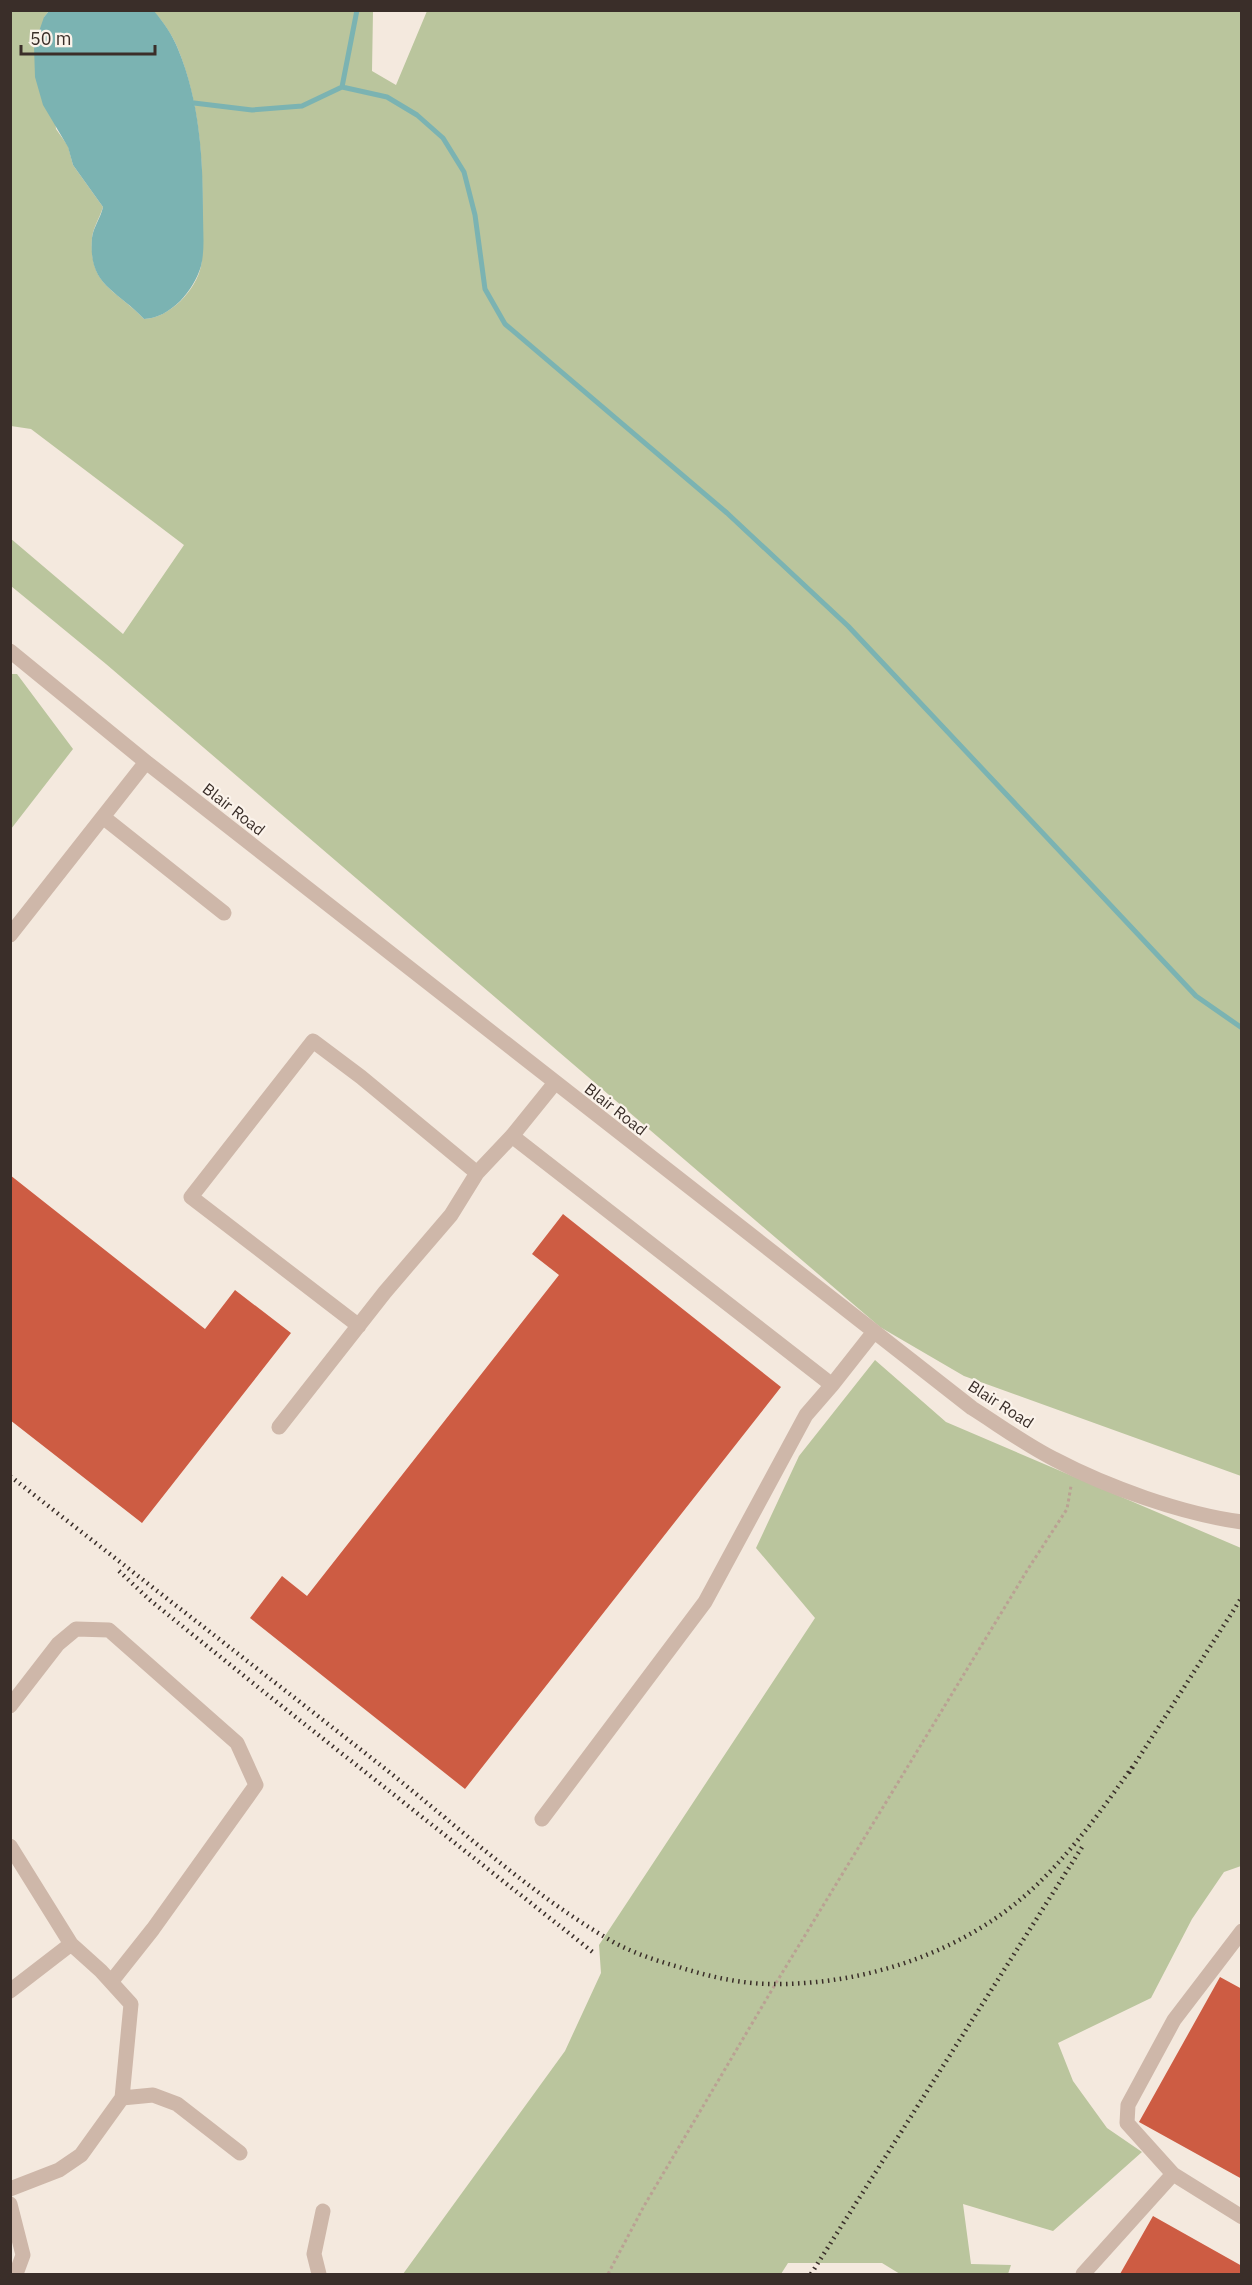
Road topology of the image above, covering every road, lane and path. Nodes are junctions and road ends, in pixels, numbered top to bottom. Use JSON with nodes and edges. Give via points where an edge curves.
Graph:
{"nodes":[{"id":1,"x":10,"y":651,"type":"edge"},
{"id":2,"x":146,"y":762,"type":"junction"},
{"id":3,"x":103,"y":817,"type":"junction"},
{"id":4,"x":224,"y":913,"type":"dead end"},
{"id":5,"x":10,"y":935,"type":"edge"},
{"id":6,"x":554,"y":1084,"type":"junction"},
{"id":7,"x":512,"y":1136,"type":"junction"},
{"id":8,"x":477,"y":1173,"type":"junction"},
{"id":9,"x":359,"y":1326,"type":"junction"},
{"id":10,"x":873,"y":1333,"type":"junction"},
{"id":11,"x":832,"y":1385,"type":"junction"},
{"id":12,"x":279,"y":1427,"type":"dead end"},
{"id":13,"x":1070,"y":1466,"type":"junction"},
{"id":14,"x":1242,"y":1522,"type":"edge"},
{"id":15,"x":10,"y":1706,"type":"edge"},
{"id":16,"x":543,"y":1819,"type":"dead end"},
{"id":17,"x":10,"y":1846,"type":"edge"},
{"id":18,"x":1242,"y":1931,"type":"edge"},
{"id":19,"x":70,"y":1944,"type":"junction"},
{"id":20,"x":111,"y":1982,"type":"junction"},
{"id":21,"x":10,"y":1991,"type":"edge"},
{"id":22,"x":122,"y":2098,"type":"junction"},
{"id":23,"x":240,"y":2153,"type":"dead end"},
{"id":24,"x":1173,"y":2174,"type":"junction"},
{"id":25,"x":10,"y":2189,"type":"edge"},
{"id":26,"x":10,"y":2204,"type":"edge"},
{"id":27,"x":323,"y":2211,"type":"dead end"},
{"id":28,"x":1242,"y":2217,"type":"edge"},
{"id":29,"x":16,"y":2274,"type":"edge"},
{"id":30,"x":319,"y":2274,"type":"edge"},
{"id":31,"x":608,"y":2274,"type":"edge"},
{"id":32,"x":1083,"y":2274,"type":"edge"}],
"edges":[{"from":1,"to":2,"type":"street","name":"Blair Road"},
{"from":2,"to":3,"type":"street"},
{"from":2,"to":6,"type":"street","name":"Blair Road"},
{"from":3,"to":4,"type":"street"},
{"from":3,"to":5,"type":"street"},
{"from":6,"to":7,"type":"street"},
{"from":6,"to":10,"type":"street","name":"Blair Road"},
{"from":7,"to":8,"type":"street"},
{"from":7,"to":11,"type":"street"},
{"from":8,"to":9,"type":"street","via":[[451,1215]]},
{"from":8,"to":9,"type":"street","via":[[313,1041],[191,1197]]},
{"from":9,"to":12,"type":"street"},
{"from":10,"to":11,"type":"street"},
{"from":10,"to":13,"type":"street","name":"Blair Road","via":[[972,1408]]},
{"from":11,"to":16,"type":"street","via":[[806,1414],[705,1602]]},
{"from":13,"to":14,"type":"street","name":"Blair Road","via":[[1129,1491]]},
{"from":13,"to":31,"type":"path","via":[[1072,1490],[1067,1509],[776,1983]]},
{"from":15,"to":20,"type":"street","via":[[58,1644],[76,1629],[109,1630],[237,1743],[256,1785]]},
{"from":17,"to":19,"type":"street"},
{"from":18,"to":24,"type":"street","via":[[1174,2020],[1128,2105],[1127,2122]]},
{"from":19,"to":20,"type":"street"},
{"from":19,"to":21,"type":"street"},
{"from":20,"to":22,"type":"street","via":[[131,2004]]},
{"from":22,"to":23,"type":"street","via":[[153,2096],[177,2104]]},
{"from":22,"to":25,"type":"street","via":[[81,2154],[59,2170]]},
{"from":24,"to":28,"type":"street"},
{"from":24,"to":32,"type":"street"},
{"from":26,"to":29,"type":"street","via":[[22,2255]]},
{"from":27,"to":30,"type":"street","via":[[314,2254]]}]}
